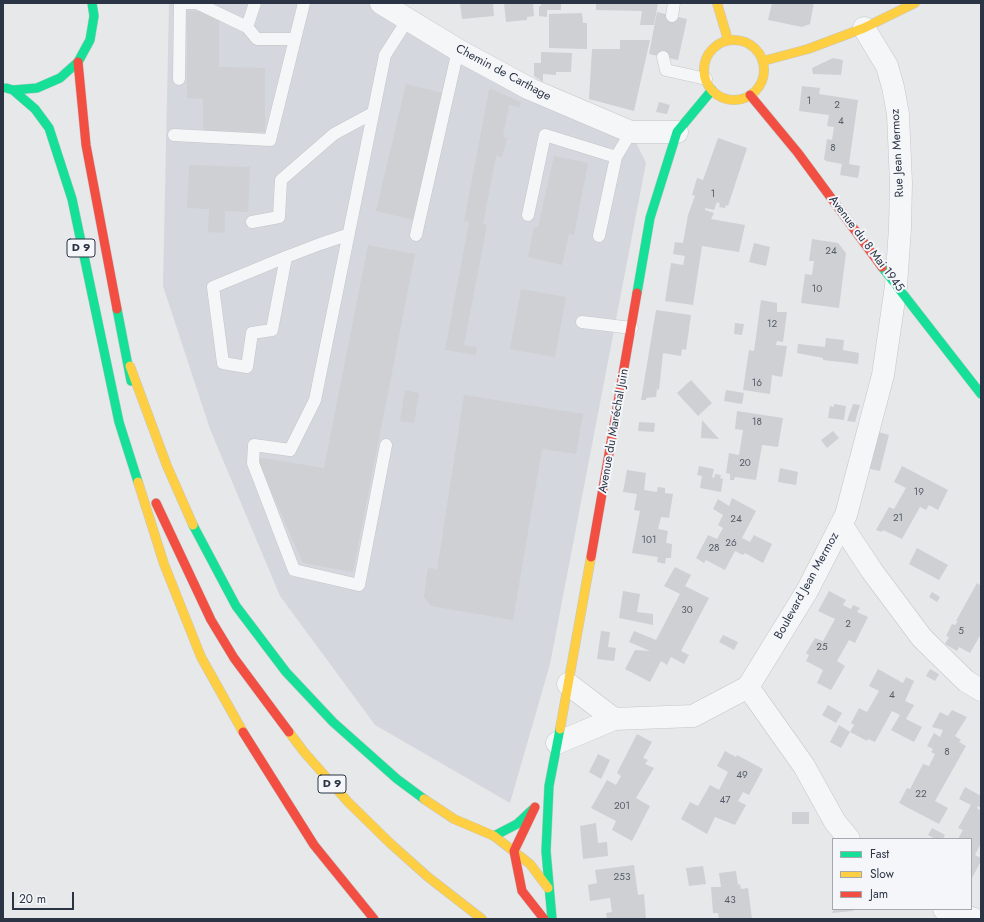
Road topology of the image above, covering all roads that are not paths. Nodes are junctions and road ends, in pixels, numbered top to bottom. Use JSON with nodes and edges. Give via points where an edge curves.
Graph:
{"nodes":[{"id":1,"x":92,"y":3,"type":"edge"},
{"id":2,"x":180,"y":3,"type":"edge"},
{"id":3,"x":186,"y":3,"type":"edge"},
{"id":4,"x":255,"y":3,"type":"edge"},
{"id":5,"x":304,"y":3,"type":"edge"},
{"id":6,"x":381,"y":3,"type":"edge"},
{"id":7,"x":674,"y":3,"type":"edge"},
{"id":8,"x":717,"y":3,"type":"edge"},
{"id":9,"x":915,"y":3,"type":"edge"},
{"id":10,"x":672,"y":16,"type":"dead end"},
{"id":11,"x":408,"y":19,"type":"junction"},
{"id":12,"x":247,"y":27,"type":"junction"},
{"id":13,"x":864,"y":28,"type":"junction"},
{"id":14,"x":295,"y":39,"type":"junction"},
{"id":15,"x":728,"y":40,"type":"junction"},
{"id":16,"x":458,"y":50,"type":"junction"},
{"id":17,"x":663,"y":57,"type":"dead end"},
{"id":18,"x":763,"y":61,"type":"junction"},
{"id":19,"x":78,"y":62,"type":"junction"},
{"id":20,"x":179,"y":79,"type":"dead end"},
{"id":21,"x":709,"y":85,"type":"junction"},
{"id":22,"x":3,"y":87,"type":"edge"},
{"id":23,"x":13,"y":90,"type":"junction"},
{"id":24,"x":750,"y":95,"type":"junction"},
{"id":25,"x":371,"y":114,"type":"junction"},
{"id":26,"x":631,"y":132,"type":"junction"},
{"id":27,"x":677,"y":132,"type":"junction"},
{"id":28,"x":174,"y":136,"type":"dead end"},
{"id":29,"x":616,"y":157,"type":"junction"},
{"id":30,"x":528,"y":215,"type":"dead end"},
{"id":31,"x":252,"y":222,"type":"dead end"},
{"id":32,"x":347,"y":235,"type":"junction"},
{"id":33,"x":416,"y":235,"type":"dead end"},
{"id":34,"x":599,"y":236,"type":"dead end"},
{"id":35,"x":286,"y":257,"type":"junction"},
{"id":36,"x":896,"y":286,"type":"junction"},
{"id":37,"x":582,"y":322,"type":"dead end"},
{"id":38,"x":632,"y":328,"type":"junction"},
{"id":39,"x":130,"y":366,"type":"junction"},
{"id":40,"x":981,"y":394,"type":"edge"},
{"id":41,"x":137,"y":412,"type":"dead end"},
{"id":42,"x":119,"y":422,"type":"junction"},
{"id":43,"x":386,"y":446,"type":"dead end"},
{"id":44,"x":167,"y":504,"type":"dead end"},
{"id":45,"x":841,"y":524,"type":"junction"},
{"id":46,"x":211,"y":620,"type":"junction"},
{"id":47,"x":568,"y":684,"type":"junction"},
{"id":48,"x":748,"y":687,"type":"junction"},
{"id":49,"x":981,"y":690,"type":"edge"},
{"id":50,"x":614,"y":719,"type":"junction"},
{"id":51,"x":557,"y":744,"type":"junction"},
{"id":52,"x":549,"y":786,"type":"junction"},
{"id":53,"x":532,"y":810,"type":"junction"},
{"id":54,"x":494,"y":836,"type":"junction"},
{"id":55,"x":848,"y":838,"type":"edge"},
{"id":56,"x":514,"y":851,"type":"junction"},
{"id":57,"x":548,"y":888,"type":"junction"},
{"id":58,"x":947,"y":910,"type":"edge"},
{"id":59,"x":374,"y":919,"type":"edge"},
{"id":60,"x":482,"y":919,"type":"edge"},
{"id":61,"x":544,"y":919,"type":"edge"},
{"id":62,"x":552,"y":919,"type":"edge"},
{"id":63,"x":974,"y":919,"type":"edge"}],
"edges":[{"from":1,"to":19,"type":"main road","via":[[94,16],[90,40]]},
{"from":2,"to":20,"type":"lane"},
{"from":3,"to":12,"type":"lane","via":[[197,4]]},
{"from":4,"to":12,"type":"lane"},
{"from":5,"to":14,"type":"lane"},
{"from":6,"to":11,"type":"street","name":"Chemin de Carthage"},
{"from":7,"to":10,"type":"lane"},
{"from":8,"to":15,"type":"main road"},
{"from":9,"to":13,"type":"main road"},
{"from":11,"to":16,"type":"street","name":"Chemin de Carthage"},
{"from":11,"to":25,"type":"lane","via":[[385,55]]},
{"from":12,"to":14,"type":"lane","via":[[257,39]]},
{"from":13,"to":18,"type":"main road","via":[[808,49]]},
{"from":13,"to":36,"type":"street","name":"Rue Jean Mermoz","via":[[887,66],[898,114],[901,183]]},
{"from":14,"to":28,"type":"lane","via":[[270,140]]},
{"from":15,"to":18,"type":"main road","via":[[742,40],[752,45],[759,51]]},
{"from":15,"to":21,"type":"main road","via":[[718,44],[705,62]]},
{"from":16,"to":26,"type":"street","name":"Chemin de Carthage","via":[[530,89]]},
{"from":16,"to":33,"type":"lane"},
{"from":17,"to":21,"type":"lane","via":[[666,70]]},
{"from":18,"to":24,"type":"main road","via":[[763,79]]},
{"from":19,"to":23,"type":"main road","via":[[60,78],[37,88]]},
{"from":19,"to":39,"type":"main road","number":"D 9","via":[[86,145]]},
{"from":21,"to":24,"type":"main road","via":[[728,99]]},
{"from":21,"to":27,"type":"main road","name":"Avenue du Maréchal Juin"},
{"from":22,"to":23,"type":"main road"},
{"from":23,"to":42,"type":"main road","number":"D 9","via":[[35,109],[49,128],[72,199]]},
{"from":24,"to":36,"type":"main road","name":"Avenue du 8 Mai 1945","via":[[798,153]]},
{"from":25,"to":31,"type":"lane","via":[[334,134],[281,180],[279,217]]},
{"from":25,"to":32,"type":"lane"},
{"from":26,"to":27,"type":"street","name":"Chemin de Carthage"},
{"from":26,"to":29,"type":"lane"},
{"from":27,"to":38,"type":"main road","name":"Avenue du Maréchal Juin","via":[[650,218]]},
{"from":29,"to":30,"type":"lane","via":[[545,135]]},
{"from":29,"to":34,"type":"lane"},
{"from":32,"to":35,"type":"lane"},
{"from":32,"to":43,"type":"lane","via":[[314,400],[290,450],[254,445],[253,463],[294,570],[359,585]]},
{"from":35,"to":35,"type":"lane","via":[[213,286],[223,363],[247,367],[252,333],[272,330]]},
{"from":36,"to":40,"type":"main road","name":"Avenue du 8 Mai 1945"},
{"from":36,"to":45,"type":"street","name":"Boulevard Jean Mermoz","via":[[882,375],[846,515]]},
{"from":37,"to":38,"type":"lane"},
{"from":38,"to":47,"type":"main road","name":"Avenue du Maréchal Juin","via":[[608,473]]},
{"from":39,"to":41,"type":"main road","number":"D 9"},
{"from":39,"to":54,"type":"main road","via":[[167,466],[190,519],[236,606],[266,647],[333,722],[397,779],[449,816]]},
{"from":42,"to":46,"type":"main road","number":"D 9"},
{"from":42,"to":59,"type":"main road","via":[[164,564],[205,663],[233,717],[314,845]]},
{"from":44,"to":46,"type":"main road","number":"D 9"},
{"from":45,"to":48,"type":"street","name":"Boulevard Jean Mermoz","via":[[807,591]]},
{"from":45,"to":49,"type":"street","via":[[922,638],[966,680]]},
{"from":46,"to":60,"type":"main road","number":"D 9","via":[[268,707],[348,802],[428,877]]},
{"from":47,"to":50,"type":"street"},
{"from":47,"to":51,"type":"main road","name":"Avenue du Maréchal Juin"},
{"from":48,"to":50,"type":"street","via":[[693,716]]},
{"from":48,"to":55,"type":"street","via":[[804,766],[835,822]]},
{"from":50,"to":51,"type":"street"},
{"from":51,"to":52,"type":"main road","name":"Avenue du Maréchal Juin"},
{"from":52,"to":53,"type":"main road","name":"Avenue du Maréchal Juin"},
{"from":52,"to":57,"type":"main road","name":"Avenue du Maréchal Juin","via":[[546,851]]},
{"from":53,"to":54,"type":"main road","via":[[517,824]]},
{"from":53,"to":56,"type":"main road","name":"Avenue du Maréchal Juin"},
{"from":54,"to":56,"type":"main road"},
{"from":56,"to":57,"type":"main road","via":[[530,864]]},
{"from":56,"to":61,"type":"main road","via":[[522,891]]},
{"from":57,"to":62,"type":"main road","name":"Avenue du Maréchal Juin"},
{"from":58,"to":63,"type":"street"}]}
